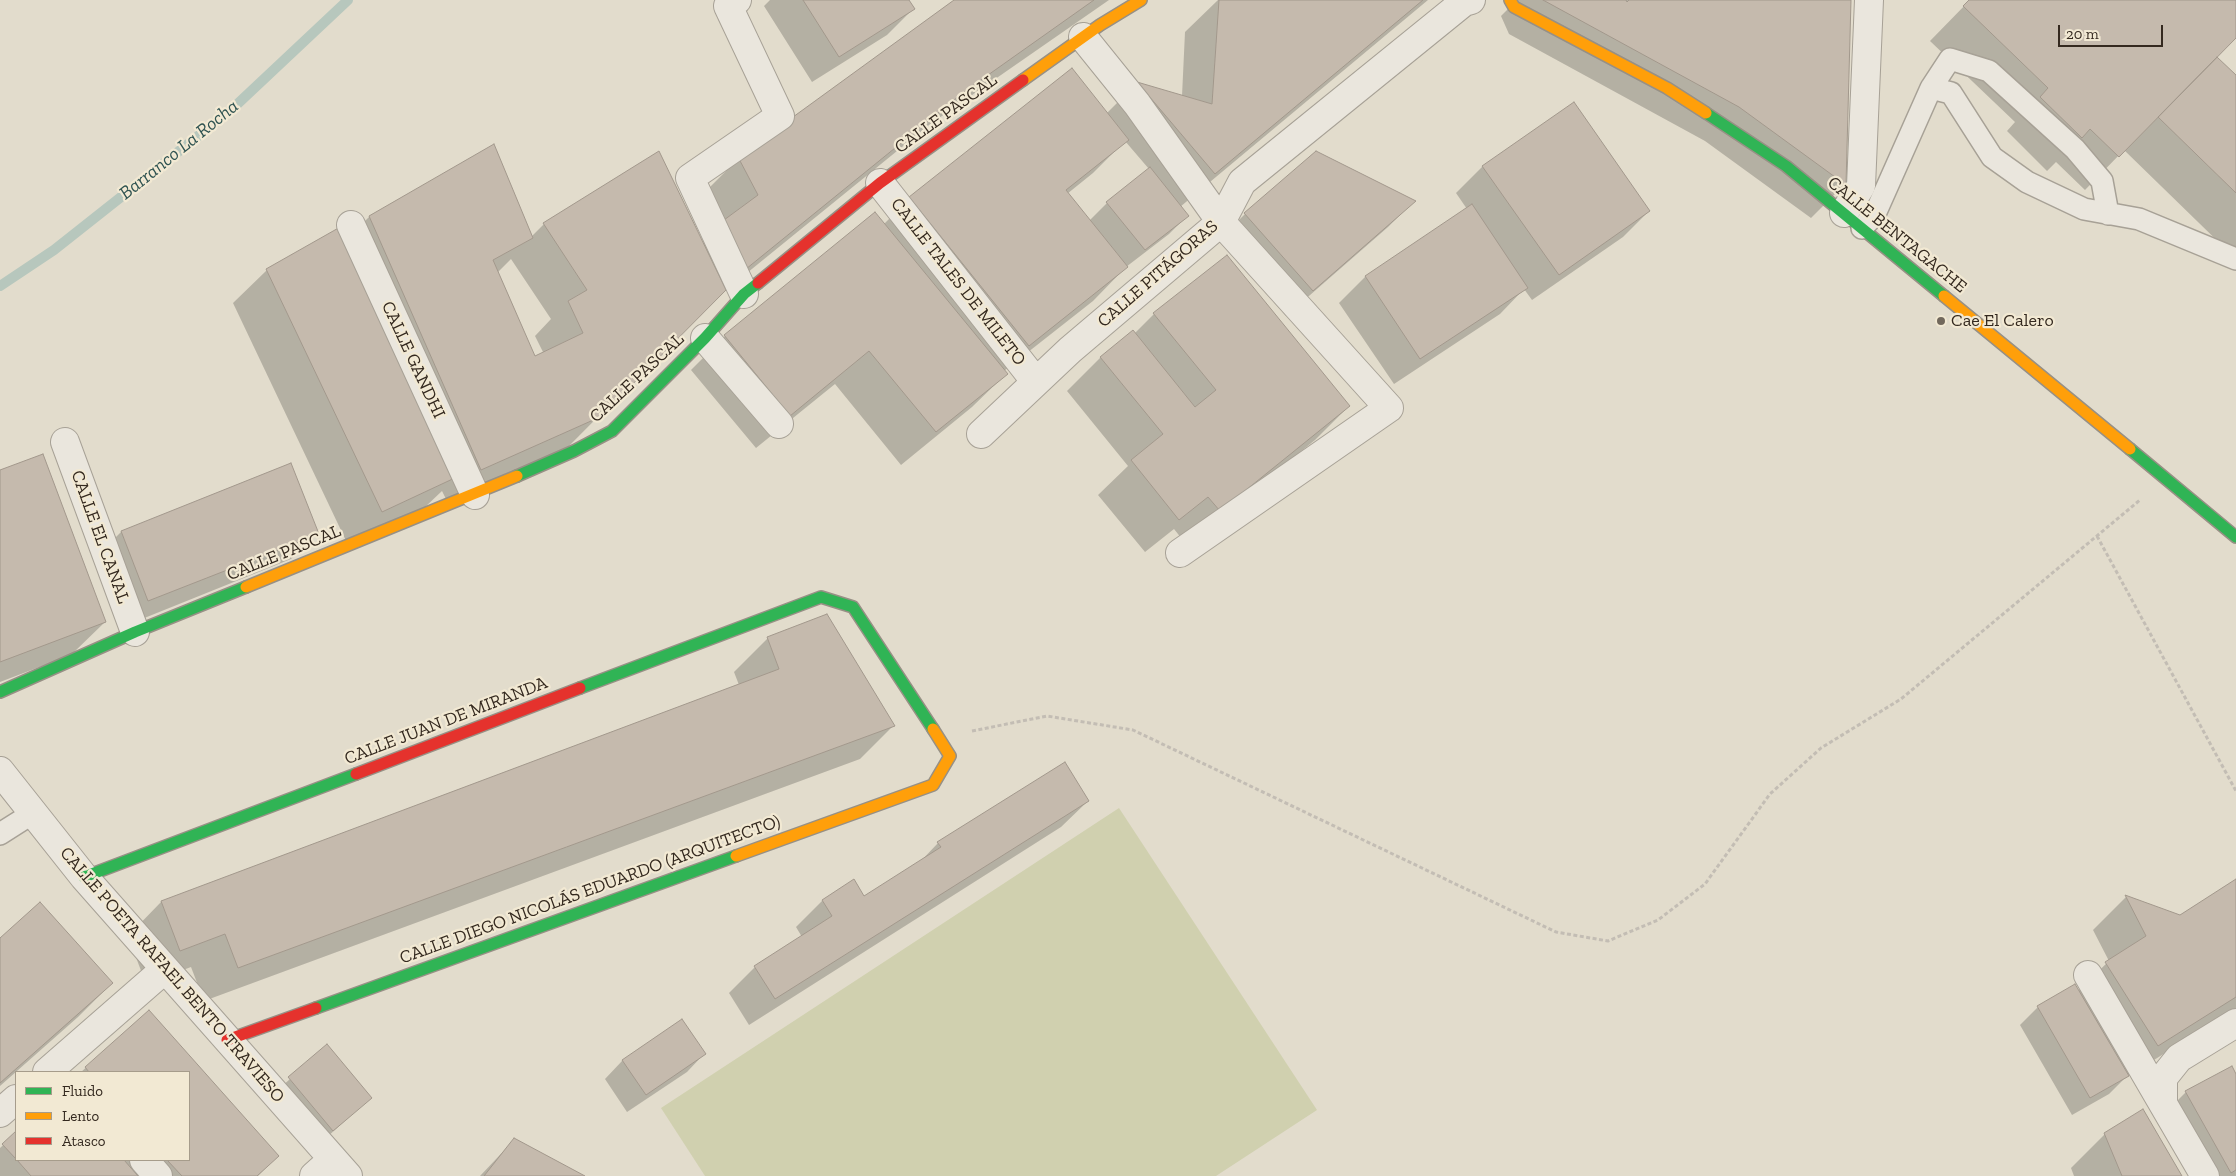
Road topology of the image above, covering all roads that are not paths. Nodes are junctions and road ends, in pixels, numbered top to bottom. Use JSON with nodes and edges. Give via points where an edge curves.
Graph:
{"nodes":[{"id":1,"x":737,"y":0,"type":"edge"},
{"id":2,"x":1141,"y":0,"type":"edge"},
{"id":3,"x":1471,"y":0,"type":"edge"},
{"id":4,"x":1510,"y":0,"type":"edge"},
{"id":5,"x":1869,"y":0,"type":"edge"},
{"id":6,"x":1083,"y":37,"type":"junction"},
{"id":7,"x":1931,"y":88,"type":"junction"},
{"id":8,"x":880,"y":183,"type":"junction"},
{"id":9,"x":2108,"y":214,"type":"junction"},
{"id":10,"x":1853,"y":220,"type":"junction"},
{"id":11,"x":1221,"y":222,"type":"junction"},
{"id":12,"x":351,"y":225,"type":"dead end"},
{"id":13,"x":2236,"y":259,"type":"edge"},
{"id":14,"x":744,"y":294,"type":"junction"},
{"id":15,"x":704,"y":338,"type":"junction"},
{"id":16,"x":1036,"y":382,"type":"junction"},
{"id":17,"x":780,"y":424,"type":"dead end"},
{"id":18,"x":981,"y":434,"type":"dead end"},
{"id":19,"x":65,"y":442,"type":"dead end"},
{"id":20,"x":475,"y":494,"type":"junction"},
{"id":21,"x":2236,"y":536,"type":"edge"},
{"id":22,"x":1180,"y":553,"type":"dead end"},
{"id":23,"x":135,"y":632,"type":"junction"},
{"id":24,"x":0,"y":692,"type":"edge"},
{"id":25,"x":950,"y":756,"type":"joint"},
{"id":26,"x":0,"y":770,"type":"edge"},
{"id":27,"x":33,"y":813,"type":"junction"},
{"id":28,"x":0,"y":834,"type":"edge"},
{"id":29,"x":84,"y":877,"type":"junction"},
{"id":30,"x":165,"y":969,"type":"junction"},
{"id":31,"x":2088,"y":975,"type":"dead end"},
{"id":32,"x":2236,"y":1023,"type":"edge"},
{"id":33,"x":227,"y":1040,"type":"junction"},
{"id":34,"x":56,"y":1069,"type":"edge"},
{"id":35,"x":15,"y":1100,"type":"edge"},
{"id":36,"x":2163,"y":1102,"type":"junction"},
{"id":37,"x":0,"y":1113,"type":"edge"},
{"id":38,"x":145,"y":1161,"type":"edge"},
{"id":39,"x":332,"y":1170,"type":"edge"},
{"id":40,"x":158,"y":1176,"type":"edge"},
{"id":41,"x":2205,"y":1176,"type":"edge"}],
"edges":[{"from":1,"to":14,"type":"street","via":[[728,6],[780,116],[690,178]]},
{"from":2,"to":6,"type":"street","name":"CALLE PASCAL"},
{"from":3,"to":11,"type":"street","name":"CALLE PITÁGORAS","via":[[1464,2],[1242,182]]},
{"from":4,"to":10,"type":"street","name":"CALLE BENTAGACHE","via":[[1514,7],[1667,88],[1786,166]]},
{"from":5,"to":10,"type":"street","via":[[1860,186]]},
{"from":6,"to":8,"type":"street","name":"CALLE PASCAL"},
{"from":6,"to":11,"type":"street","via":[[1137,104]]},
{"from":7,"to":9,"type":"lane","via":[[1950,93],[1992,157],[2027,182],[2084,209]]},
{"from":7,"to":9,"type":"lane","via":[[1950,59],[1989,71],[2075,149],[2102,180]]},
{"from":7,"to":10,"type":"lane","via":[[1875,214]]},
{"from":8,"to":14,"type":"street","name":"CALLE PASCAL"},
{"from":8,"to":16,"type":"street","name":"CALLE TALES DE MILETO"},
{"from":9,"to":13,"type":"lane","via":[[2139,220]]},
{"from":10,"to":21,"type":"street","name":"CALLE BENTAGACHE"},
{"from":11,"to":16,"type":"street","name":"CALLE PITÁGORAS"},
{"from":11,"to":22,"type":"street","via":[[1389,408]]},
{"from":12,"to":20,"type":"street","name":"CALLE GANDHI"},
{"from":14,"to":15,"type":"street","name":"CALLE PASCAL"},
{"from":15,"to":17,"type":"street"},
{"from":15,"to":20,"type":"street","name":"CALLE PASCAL","via":[[612,431]]},
{"from":16,"to":18,"type":"street","name":"CALLE PITÁGORAS"},
{"from":19,"to":23,"type":"street","name":"CALLE EL CANAL"},
{"from":20,"to":23,"type":"street","name":"CALLE PASCAL"},
{"from":23,"to":24,"type":"street","name":"CALLE PASCAL"},
{"from":25,"to":29,"type":"street","name":"CALLE JUAN DE MIRANDA","via":[[853,607],[821,597]]},
{"from":25,"to":33,"type":"street","name":"CALLE DIEGO NICOLÁS EDUARDO (ARQUITECTO)","via":[[933,785]]},
{"from":26,"to":27,"type":"street","name":"CALLE POETA RAFAEL BENTO TRAVIESO"},
{"from":27,"to":28,"type":"lane"},
{"from":27,"to":29,"type":"street","name":"CALLE POETA RAFAEL BENTO TRAVIESO"},
{"from":29,"to":30,"type":"street","name":"CALLE POETA RAFAEL BENTO TRAVIESO"},
{"from":30,"to":33,"type":"street","name":"CALLE POETA RAFAEL BENTO TRAVIESO"},
{"from":30,"to":34,"type":"street"},
{"from":31,"to":36,"type":"street"},
{"from":32,"to":36,"type":"street","via":[[2179,1058],[2163,1078]]},
{"from":33,"to":39,"type":"street","name":"CALLE POETA RAFAEL BENTO TRAVIESO"},
{"from":35,"to":37,"type":"street"},
{"from":36,"to":41,"type":"street"},
{"from":38,"to":40,"type":"street"}]}
